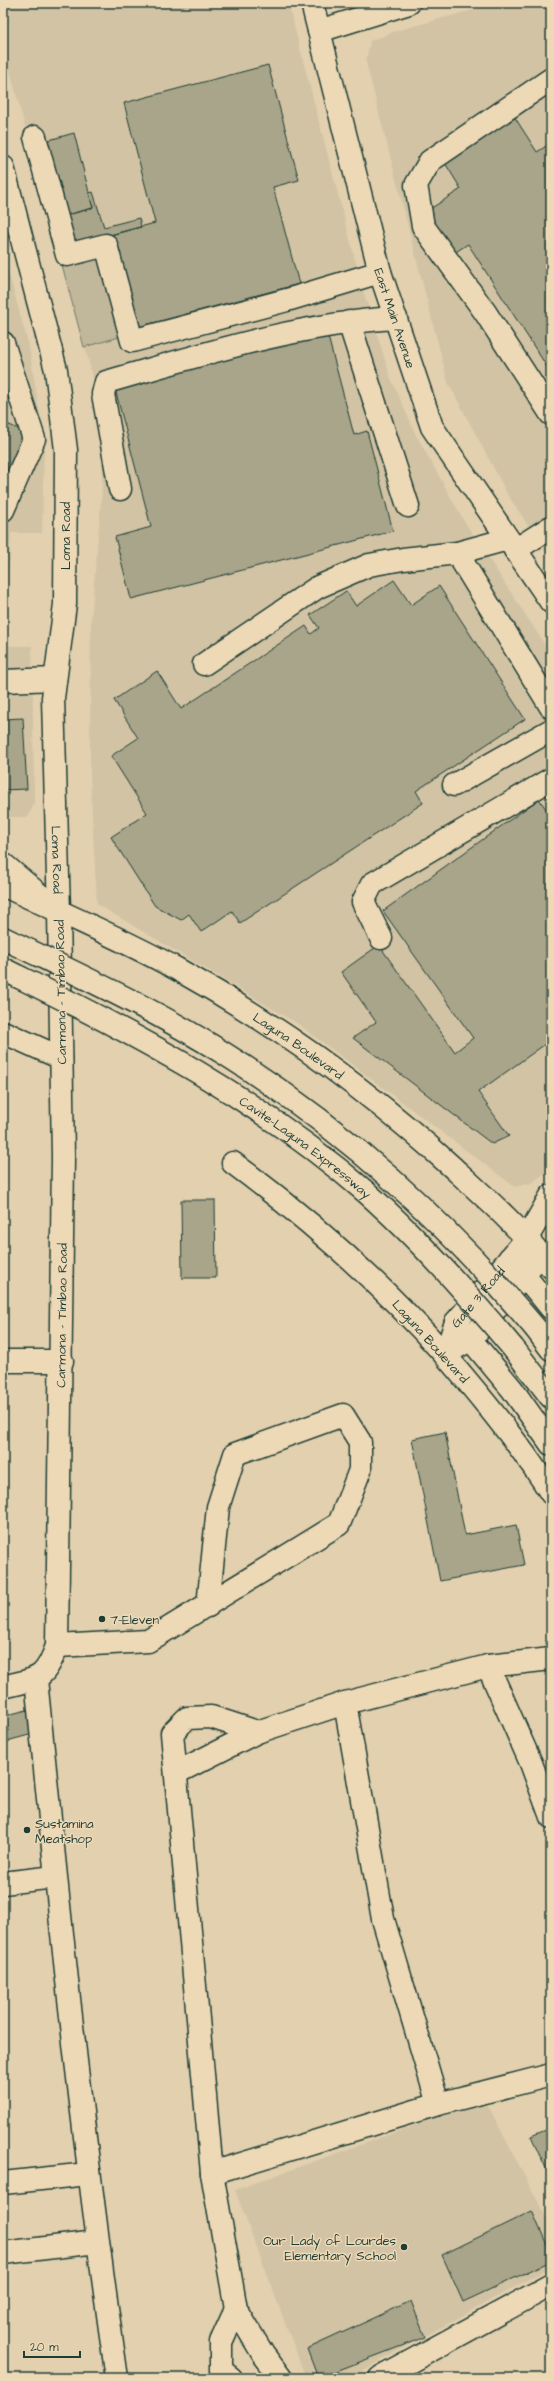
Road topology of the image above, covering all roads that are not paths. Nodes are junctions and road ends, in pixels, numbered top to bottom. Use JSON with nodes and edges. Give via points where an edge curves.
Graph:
{"nodes":[{"id":1,"x":312,"y":3,"type":"edge"},
{"id":2,"x":409,"y":3,"type":"edge"},
{"id":3,"x":319,"y":31,"type":"junction"},
{"id":4,"x":551,"y":79,"type":"edge"},
{"id":5,"x":35,"y":137,"type":"dead end"},
{"id":6,"x":4,"y":172,"type":"edge"},
{"id":7,"x":380,"y":272,"type":"junction"},
{"id":8,"x":396,"y":318,"type":"junction"},
{"id":9,"x":349,"y":322,"type":"junction"},
{"id":10,"x":3,"y":343,"type":"edge"},
{"id":11,"x":551,"y":414,"type":"edge"},
{"id":12,"x":120,"y":489,"type":"dead end"},
{"id":13,"x":408,"y":506,"type":"dead end"},
{"id":14,"x":3,"y":510,"type":"edge"},
{"id":15,"x":551,"y":527,"type":"edge"},
{"id":16,"x":511,"y":544,"type":"junction"},
{"id":17,"x":456,"y":554,"type":"junction"},
{"id":18,"x":551,"y":602,"type":"edge"},
{"id":19,"x":204,"y":664,"type":"dead end"},
{"id":20,"x":55,"y":680,"type":"junction"},
{"id":21,"x":3,"y":681,"type":"edge"},
{"id":22,"x":551,"y":707,"type":"edge"},
{"id":23,"x":551,"y":730,"type":"edge"},
{"id":24,"x":551,"y":779,"type":"edge"},
{"id":25,"x":454,"y":785,"type":"dead end"},
{"id":26,"x":3,"y":864,"type":"edge"},
{"id":27,"x":3,"y":885,"type":"edge"},
{"id":28,"x":59,"y":912,"type":"junction"},
{"id":29,"x":3,"y":938,"type":"edge"},
{"id":30,"x":380,"y":938,"type":"dead end"},
{"id":31,"x":11,"y":973,"type":"edge"},
{"id":32,"x":3,"y":1032,"type":"edge"},
{"id":33,"x":61,"y":1058,"type":"junction"},
{"id":34,"x":233,"y":1163,"type":"dead end"},
{"id":35,"x":551,"y":1196,"type":"edge"},
{"id":36,"x":542,"y":1252,"type":"edge"},
{"id":37,"x":517,"y":1266,"type":"junction"},
{"id":38,"x":551,"y":1308,"type":"edge"},
{"id":39,"x":456,"y":1322,"type":"junction"},
{"id":40,"x":471,"y":1339,"type":"junction"},
{"id":41,"x":551,"y":1349,"type":"edge"},
{"id":42,"x":445,"y":1355,"type":"junction"},
{"id":43,"x":3,"y":1361,"type":"edge"},
{"id":44,"x":62,"y":1361,"type":"junction"},
{"id":45,"x":551,"y":1397,"type":"edge"},
{"id":46,"x":551,"y":1444,"type":"edge"},
{"id":47,"x":551,"y":1493,"type":"edge"},
{"id":48,"x":208,"y":1606,"type":"junction"},
{"id":49,"x":56,"y":1646,"type":"junction"},
{"id":50,"x":551,"y":1659,"type":"edge"},
{"id":51,"x":488,"y":1666,"type":"junction"},
{"id":52,"x":36,"y":1679,"type":"junction"},
{"id":53,"x":3,"y":1687,"type":"edge"},
{"id":54,"x":345,"y":1703,"type":"junction"},
{"id":55,"x":257,"y":1732,"type":"junction"},
{"id":56,"x":176,"y":1774,"type":"junction"},
{"id":57,"x":551,"y":1817,"type":"edge"},
{"id":58,"x":55,"y":1877,"type":"junction"},
{"id":59,"x":3,"y":1883,"type":"edge"},
{"id":60,"x":551,"y":2075,"type":"edge"},
{"id":61,"x":438,"y":2104,"type":"junction"},
{"id":62,"x":212,"y":2173,"type":"junction"},
{"id":63,"x":88,"y":2174,"type":"junction"},
{"id":64,"x":3,"y":2182,"type":"edge"},
{"id":65,"x":97,"y":2242,"type":"junction"},
{"id":66,"x":3,"y":2253,"type":"edge"},
{"id":67,"x":548,"y":2292,"type":"edge"},
{"id":68,"x":236,"y":2309,"type":"junction"},
{"id":69,"x":117,"y":2378,"type":"edge"},
{"id":70,"x":231,"y":2378,"type":"edge"},
{"id":71,"x":281,"y":2378,"type":"edge"},
{"id":72,"x":380,"y":2378,"type":"edge"}],
"edges":[{"from":1,"to":3,"type":"main road","name":"East Main Avenue"},
{"from":2,"to":3,"type":"main road"},
{"from":3,"to":7,"type":"main road","name":"East Main Avenue"},
{"from":4,"to":11,"type":"main road","via":[[430,161],[416,185],[423,226],[485,312]]},
{"from":5,"to":7,"type":"main road","via":[[67,255],[106,245],[132,341],[287,300]]},
{"from":6,"to":20,"type":"main road","name":"Loma Road","via":[[56,370],[66,450],[65,604]]},
{"from":7,"to":8,"type":"main road","name":"East Main Avenue"},
{"from":8,"to":9,"type":"main road"},
{"from":8,"to":16,"type":"main road","name":"East Main Avenue","via":[[432,427]]},
{"from":9,"to":12,"type":"main road","via":[[259,338],[106,382],[103,394]]},
{"from":9,"to":13,"type":"main road"},
{"from":10,"to":14,"type":"main road","via":[[34,439]]},
{"from":15,"to":16,"type":"main road"},
{"from":16,"to":17,"type":"main road"},
{"from":16,"to":18,"type":"main road","name":"East Main Avenue"},
{"from":17,"to":19,"type":"main road","via":[[369,565],[318,587]]},
{"from":17,"to":22,"type":"main road"},
{"from":20,"to":21,"type":"main road"},
{"from":20,"to":28,"type":"main road","name":"Loma Road","via":[[53,698]]},
{"from":23,"to":25,"type":"main road"},
{"from":24,"to":30,"type":"main road","via":[[372,884],[363,902]]},
{"from":26,"to":28,"type":"main road"},
{"from":27,"to":28,"type":"main road","name":"Laguna Boulevard"},
{"from":28,"to":33,"type":"main road","name":"Carmona - Timbao Road"},
{"from":28,"to":36,"type":"main road","name":"Laguna Boulevard","via":[[176,969],[244,1009],[319,1059],[411,1130]]},
{"from":29,"to":41,"type":"main road","bridge":true,"via":[[110,989],[206,1042],[338,1134],[381,1169],[453,1236]]},
{"from":31,"to":45,"type":"main road","name":"Cavite–Laguna Expressway","bridge":true,"via":[[103,1018],[197,1071],[257,1109],[322,1157],[367,1193],[410,1233],[513,1348]]},
{"from":32,"to":33,"type":"main road"},
{"from":33,"to":44,"type":"main road","name":"Carmona - Timbao Road"},
{"from":34,"to":42,"type":"main road","name":"Laguna Boulevard","via":[[287,1203],[374,1280]]},
{"from":35,"to":36,"type":"main road","name":"Gate 3 Road"},
{"from":36,"to":37,"type":"main road","name":"Gate 3 Road"},
{"from":37,"to":38,"type":"main road"},
{"from":37,"to":39,"type":"main road","name":"Gate 3 Road"},
{"from":37,"to":40,"type":"main road","name":"Gate 3 Road"},
{"from":39,"to":40,"type":"main road"},
{"from":39,"to":42,"type":"main road","name":"Gate 3 Road"},
{"from":40,"to":42,"type":"main road","name":"Gate 3 Road"},
{"from":40,"to":46,"type":"main road","via":[[512,1389]]},
{"from":42,"to":47,"type":"main road","name":"Laguna Boulevard","via":[[489,1407]]},
{"from":43,"to":44,"type":"main road"},
{"from":44,"to":49,"type":"main road","name":"Carmona - Timbao Road"},
{"from":48,"to":48,"type":"main road","via":[[339,1524],[360,1470],[360,1442],[342,1415],[235,1454],[218,1507]]},
{"from":48,"to":49,"type":"main road","via":[[148,1642]]},
{"from":49,"to":52,"type":"main road","name":"Carmona - Timbao Road","via":[[49,1667]]},
{"from":50,"to":51,"type":"main road"},
{"from":51,"to":54,"type":"main road"},
{"from":51,"to":57,"type":"main road","via":[[531,1763]]},
{"from":52,"to":53,"type":"main road"},
{"from":52,"to":58,"type":"main road"},
{"from":54,"to":55,"type":"main road"},
{"from":54,"to":61,"type":"main road","via":[[383,1919]]},
{"from":55,"to":56,"type":"main road"},
{"from":55,"to":56,"type":"main road","via":[[211,1718],[187,1718],[172,1733]]},
{"from":56,"to":62,"type":"main road"},
{"from":58,"to":59,"type":"main road"},
{"from":58,"to":63,"type":"main road"},
{"from":60,"to":61,"type":"main road"},
{"from":61,"to":62,"type":"main road"},
{"from":62,"to":68,"type":"main road"},
{"from":63,"to":64,"type":"main road"},
{"from":63,"to":65,"type":"main road"},
{"from":65,"to":66,"type":"main road"},
{"from":65,"to":69,"type":"main road"},
{"from":67,"to":72,"type":"main road"},
{"from":68,"to":70,"type":"main road","via":[[221,2342],[221,2370]]},
{"from":68,"to":71,"type":"main road"}]}
